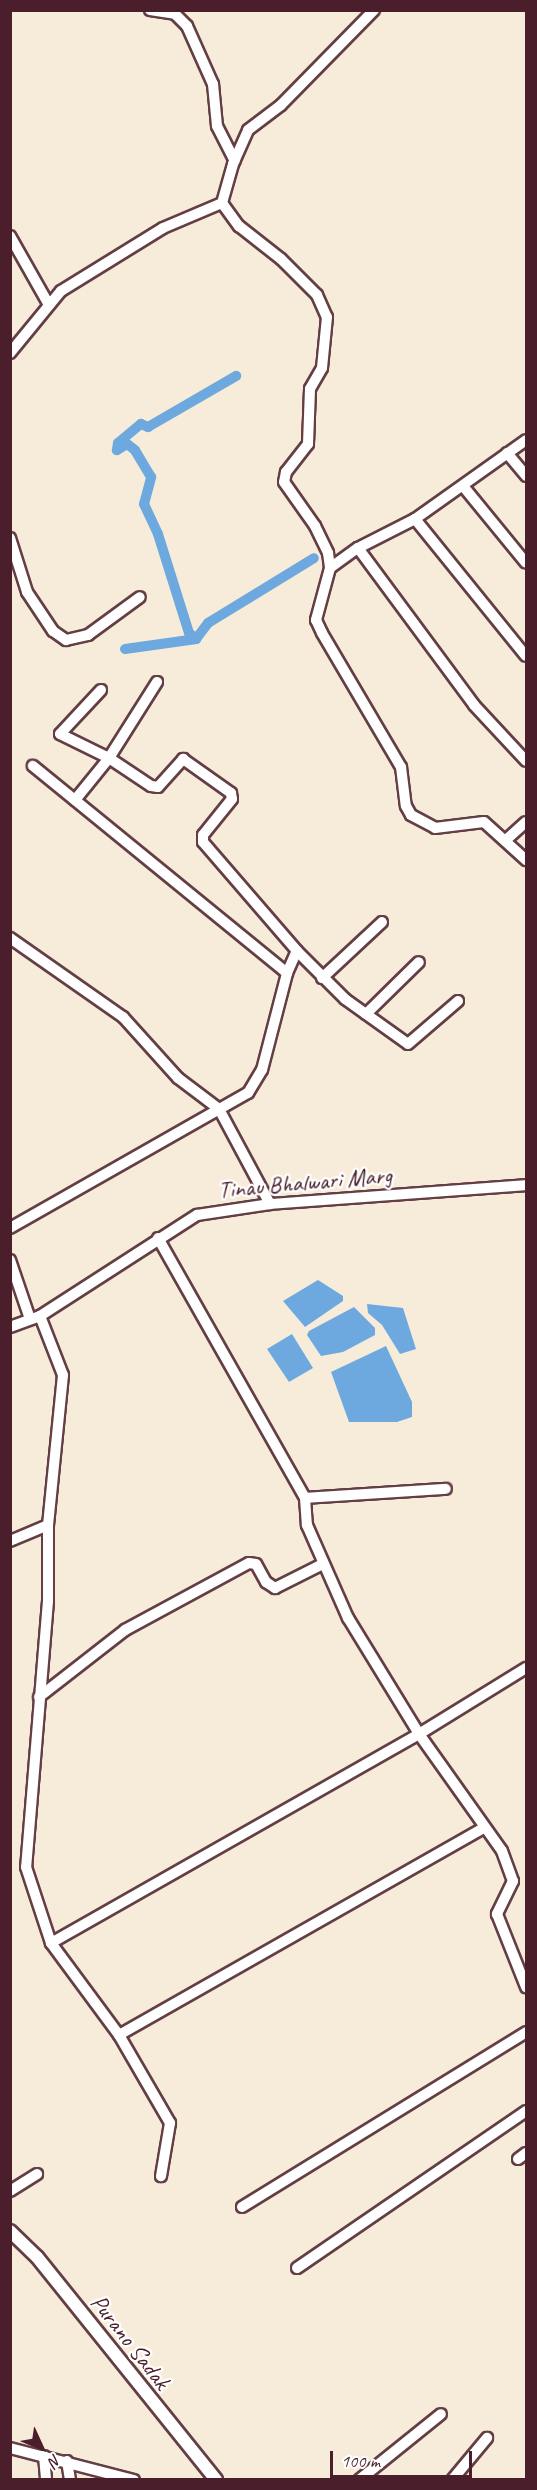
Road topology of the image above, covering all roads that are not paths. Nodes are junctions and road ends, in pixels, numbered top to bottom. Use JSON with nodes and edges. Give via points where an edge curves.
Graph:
{"nodes":[{"id":1,"x":150,"y":10,"type":"edge"},
{"id":2,"x":374,"y":10,"type":"edge"},
{"id":3,"x":234,"y":160,"type":"junction"},
{"id":4,"x":222,"y":203,"type":"junction"},
{"id":5,"x":10,"y":236,"type":"edge"},
{"id":6,"x":50,"y":305,"type":"junction"},
{"id":7,"x":10,"y":353,"type":"edge"},
{"id":8,"x":526,"y":440,"type":"edge"},
{"id":9,"x":507,"y":453,"type":"junction"},
{"id":10,"x":526,"y":476,"type":"edge"},
{"id":11,"x":463,"y":486,"type":"junction"},
{"id":12,"x":415,"y":519,"type":"junction"},
{"id":13,"x":10,"y":538,"type":"edge"},
{"id":14,"x":358,"y":548,"type":"junction"},
{"id":15,"x":526,"y":563,"type":"edge"},
{"id":16,"x":330,"y":568,"type":"junction"},
{"id":17,"x":140,"y":597,"type":"dead end"},
{"id":18,"x":526,"y":656,"type":"edge"},
{"id":19,"x":157,"y":682,"type":"dead end"},
{"id":20,"x":101,"y":690,"type":"dead end"},
{"id":21,"x":109,"y":758,"type":"junction"},
{"id":22,"x":526,"y":760,"type":"edge"},
{"id":23,"x":33,"y":766,"type":"dead end"},
{"id":24,"x":75,"y":800,"type":"junction"},
{"id":25,"x":526,"y":822,"type":"edge"},
{"id":26,"x":507,"y":839,"type":"junction"},
{"id":27,"x":526,"y":860,"type":"edge"},
{"id":28,"x":382,"y":922,"type":"dead end"},
{"id":29,"x":12,"y":942,"type":"edge"},
{"id":30,"x":297,"y":951,"type":"junction"},
{"id":31,"x":419,"y":962,"type":"dead end"},
{"id":32,"x":287,"y":973,"type":"junction"},
{"id":33,"x":322,"y":978,"type":"junction"},
{"id":34,"x":458,"y":1000,"type":"dead end"},
{"id":35,"x":366,"y":1014,"type":"junction"},
{"id":36,"x":219,"y":1109,"type":"junction"},
{"id":37,"x":526,"y":1185,"type":"edge"},
{"id":38,"x":270,"y":1204,"type":"junction"},
{"id":39,"x":10,"y":1227,"type":"edge"},
{"id":40,"x":158,"y":1238,"type":"junction"},
{"id":41,"x":10,"y":1260,"type":"edge"},
{"id":42,"x":35,"y":1318,"type":"junction"},
{"id":43,"x":10,"y":1328,"type":"edge"},
{"id":44,"x":446,"y":1489,"type":"dead end"},
{"id":45,"x":305,"y":1498,"type":"junction"},
{"id":46,"x":48,"y":1525,"type":"junction"},
{"id":47,"x":10,"y":1541,"type":"edge"},
{"id":48,"x":323,"y":1564,"type":"junction"},
{"id":49,"x":526,"y":1668,"type":"edge"},
{"id":50,"x":39,"y":1697,"type":"junction"},
{"id":51,"x":419,"y":1734,"type":"junction"},
{"id":52,"x":483,"y":1828,"type":"junction"},
{"id":53,"x":51,"y":1943,"type":"junction"},
{"id":54,"x":526,"y":1987,"type":"edge"},
{"id":55,"x":526,"y":2032,"type":"edge"},
{"id":56,"x":119,"y":2035,"type":"junction"},
{"id":57,"x":526,"y":2111,"type":"edge"},
{"id":58,"x":37,"y":2174,"type":"dead end"},
{"id":59,"x":161,"y":2176,"type":"dead end"},
{"id":60,"x":10,"y":2191,"type":"edge"},
{"id":61,"x":242,"y":2206,"type":"dead end"},
{"id":62,"x":10,"y":2231,"type":"edge"},
{"id":63,"x":297,"y":2268,"type":"dead end"},
{"id":64,"x":441,"y":2414,"type":"dead end"},
{"id":65,"x":487,"y":2438,"type":"dead end"},
{"id":66,"x":10,"y":2448,"type":"edge"},
{"id":67,"x":44,"y":2456,"type":"junction"},
{"id":68,"x":67,"y":2461,"type":"junction"},
{"id":69,"x":362,"y":2477,"type":"edge"},
{"id":70,"x":46,"y":2480,"type":"edge"},
{"id":71,"x":70,"y":2480,"type":"edge"},
{"id":72,"x":134,"y":2480,"type":"edge"},
{"id":73,"x":216,"y":2480,"type":"edge"},
{"id":74,"x":376,"y":2480,"type":"edge"},
{"id":75,"x":452,"y":2480,"type":"edge"}],
"edges":[{"from":1,"to":3,"type":"street","via":[[175,14],[188,26],[213,84],[217,126]]},
{"from":2,"to":3,"type":"street","via":[[282,105],[248,130]]},
{"from":3,"to":4,"type":"street"},
{"from":4,"to":6,"type":"street","via":[[163,228],[61,291]]},
{"from":4,"to":16,"type":"street","via":[[239,226],[281,258],[317,295],[327,317],[322,368],[310,389],[308,444],[286,472],[284,482],[321,535]]},
{"from":5,"to":6,"type":"street"},
{"from":6,"to":7,"type":"street"},
{"from":8,"to":9,"type":"street"},
{"from":9,"to":10,"type":"street"},
{"from":9,"to":11,"type":"street"},
{"from":11,"to":12,"type":"street"},
{"from":11,"to":15,"type":"street"},
{"from":12,"to":14,"type":"street"},
{"from":12,"to":18,"type":"street"},
{"from":13,"to":17,"type":"street","via":[[19,575],[33,602],[53,631],[66,640],[88,635]]},
{"from":14,"to":16,"type":"street"},
{"from":14,"to":22,"type":"street","via":[[474,705]]},
{"from":16,"to":26,"type":"street","via":[[316,620],[357,688],[379,736],[401,767],[406,806],[421,824],[435,828],[484,822]]},
{"from":19,"to":21,"type":"street"},
{"from":20,"to":21,"type":"street","via":[[60,731],[63,737]]},
{"from":21,"to":24,"type":"street"},
{"from":21,"to":30,"type":"street","via":[[154,787],[183,759],[231,793],[232,800],[203,835],[203,842]]},
{"from":23,"to":24,"type":"street"},
{"from":24,"to":32,"type":"street"},
{"from":25,"to":26,"type":"street"},
{"from":26,"to":27,"type":"street"},
{"from":28,"to":33,"type":"street"},
{"from":29,"to":36,"type":"street","via":[[93,993],[123,1017],[178,1078]]},
{"from":30,"to":32,"type":"street"},
{"from":30,"to":33,"type":"street"},
{"from":31,"to":35,"type":"street"},
{"from":32,"to":36,"type":"street","via":[[255,1087]]},
{"from":33,"to":35,"type":"street"},
{"from":34,"to":35,"type":"street","via":[[416,1041],[408,1044]]},
{"from":36,"to":38,"type":"street"},
{"from":36,"to":39,"type":"street"},
{"from":37,"to":38,"type":"street","name":"Tinau Bhalwari Marg"},
{"from":38,"to":40,"type":"street","name":"Tinau Bhalwari Marg","via":[[197,1215]]},
{"from":40,"to":42,"type":"street","name":"Tinau Bhalwari Marg"},
{"from":40,"to":45,"type":"street"},
{"from":41,"to":42,"type":"street"},
{"from":42,"to":43,"type":"street","name":"Tinau Bhalwari Marg"},
{"from":42,"to":46,"type":"street","via":[[63,1375]]},
{"from":44,"to":45,"type":"street"},
{"from":45,"to":48,"type":"street","via":[[307,1525]]},
{"from":46,"to":47,"type":"street"},
{"from":46,"to":50,"type":"street","via":[[48,1601]]},
{"from":48,"to":50,"type":"street","via":[[274,1588],[256,1564],[249,1563],[125,1630]]},
{"from":48,"to":51,"type":"street","via":[[348,1618]]},
{"from":49,"to":51,"type":"street"},
{"from":50,"to":53,"type":"street","via":[[26,1867]]},
{"from":51,"to":52,"type":"street"},
{"from":51,"to":53,"type":"street"},
{"from":52,"to":54,"type":"street","via":[[502,1851],[513,1881],[497,1914]]},
{"from":52,"to":56,"type":"street"},
{"from":53,"to":56,"type":"street"},
{"from":55,"to":61,"type":"street"},
{"from":56,"to":59,"type":"street","via":[[170,2123]]},
{"from":57,"to":63,"type":"street"},
{"from":58,"to":60,"type":"street"},
{"from":62,"to":73,"type":"main road","name":"Purano Sadak","via":[[36,2257]]},
{"from":64,"to":69,"type":"street"},
{"from":65,"to":75,"type":"street"},
{"from":66,"to":67,"type":"street"},
{"from":67,"to":68,"type":"street"},
{"from":67,"to":70,"type":"street"},
{"from":68,"to":71,"type":"street"},
{"from":68,"to":72,"type":"street"},
{"from":69,"to":74,"type":"street"}]}
